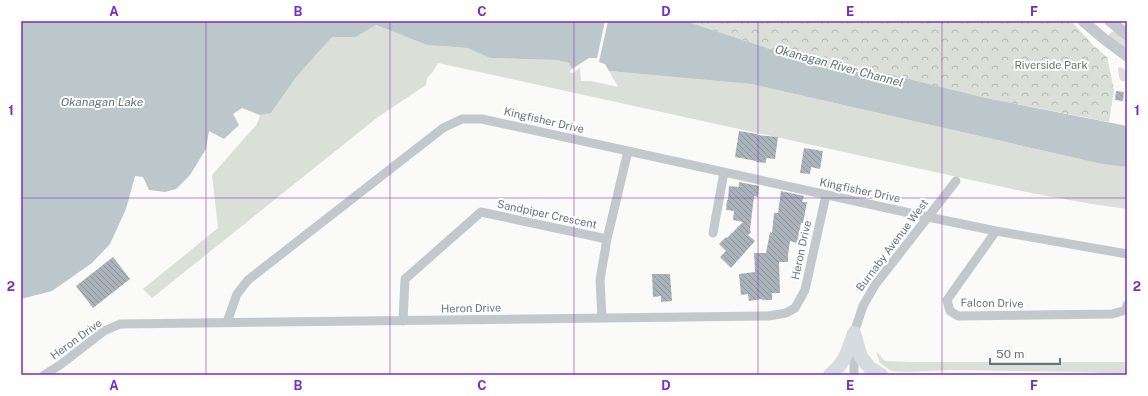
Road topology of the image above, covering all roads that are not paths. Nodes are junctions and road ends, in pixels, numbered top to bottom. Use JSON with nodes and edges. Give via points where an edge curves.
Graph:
{"nodes":[{"id":1,"x":1110,"y":21,"type":"edge"},
{"id":2,"x":1086,"y":22,"type":"edge"},
{"id":3,"x":1127,"y":35,"type":"edge"},
{"id":4,"x":1127,"y":56,"type":"edge"},
{"id":5,"x":628,"y":151,"type":"junction"},
{"id":6,"x":724,"y":172,"type":"junction"},
{"id":7,"x":956,"y":182,"type":"dead end"},
{"id":8,"x":826,"y":195,"type":"junction"},
{"id":9,"x":928,"y":217,"type":"junction"},
{"id":10,"x":996,"y":231,"type":"junction"},
{"id":11,"x":712,"y":233,"type":"dead end"},
{"id":12,"x":607,"y":239,"type":"junction"},
{"id":13,"x":1127,"y":254,"type":"edge"},
{"id":14,"x":1127,"y":305,"type":"edge"},
{"id":15,"x":602,"y":318,"type":"junction"},
{"id":16,"x":403,"y":320,"type":"junction"},
{"id":17,"x":227,"y":322,"type":"junction"},
{"id":18,"x":854,"y":333,"type":"junction"},
{"id":19,"x":44,"y":375,"type":"edge"},
{"id":20,"x":830,"y":375,"type":"edge"},
{"id":21,"x":854,"y":375,"type":"edge"},
{"id":22,"x":881,"y":375,"type":"edge"}],
"edges":[{"from":1,"to":3,"type":"street"},
{"from":2,"to":4,"type":"street"},
{"from":5,"to":6,"type":"street","name":"Kingfisher Drive"},
{"from":5,"to":12,"type":"street"},
{"from":5,"to":17,"type":"street","name":"Kingfisher Drive","via":[[482,118],[462,120],[444,128],[248,280],[237,294]]},
{"from":6,"to":8,"type":"street","name":"Kingfisher Drive"},
{"from":6,"to":11,"type":"street"},
{"from":7,"to":9,"type":"street","name":"Burnaby Avenue West"},
{"from":8,"to":9,"type":"street","name":"Kingfisher Drive"},
{"from":8,"to":15,"type":"street","name":"Heron Drive","via":[[805,290],[795,308],[786,313],[769,316]]},
{"from":9,"to":10,"type":"street"},
{"from":9,"to":18,"type":"street","name":"Burnaby Avenue West","via":[[875,285],[863,306]]},
{"from":10,"to":13,"type":"street"},
{"from":10,"to":14,"type":"street","name":"Falcon Drive","via":[[947,300],[950,311],[958,316],[1112,314],[1126,310]]},
{"from":12,"to":15,"type":"street","via":[[600,280]]},
{"from":12,"to":16,"type":"street","name":"Sandpiper Crescent","via":[[481,212],[405,279]]},
{"from":15,"to":16,"type":"street","name":"Heron Drive"},
{"from":16,"to":17,"type":"street","name":"Heron Drive"},
{"from":17,"to":19,"type":"street","name":"Heron Drive","via":[[120,324],[104,331]]},
{"from":18,"to":20,"type":"highway","via":[[846,356]]},
{"from":18,"to":21,"type":"street","name":"Burnaby Avenue West"},
{"from":18,"to":22,"type":"highway","via":[[861,356],[870,368]]}]}
